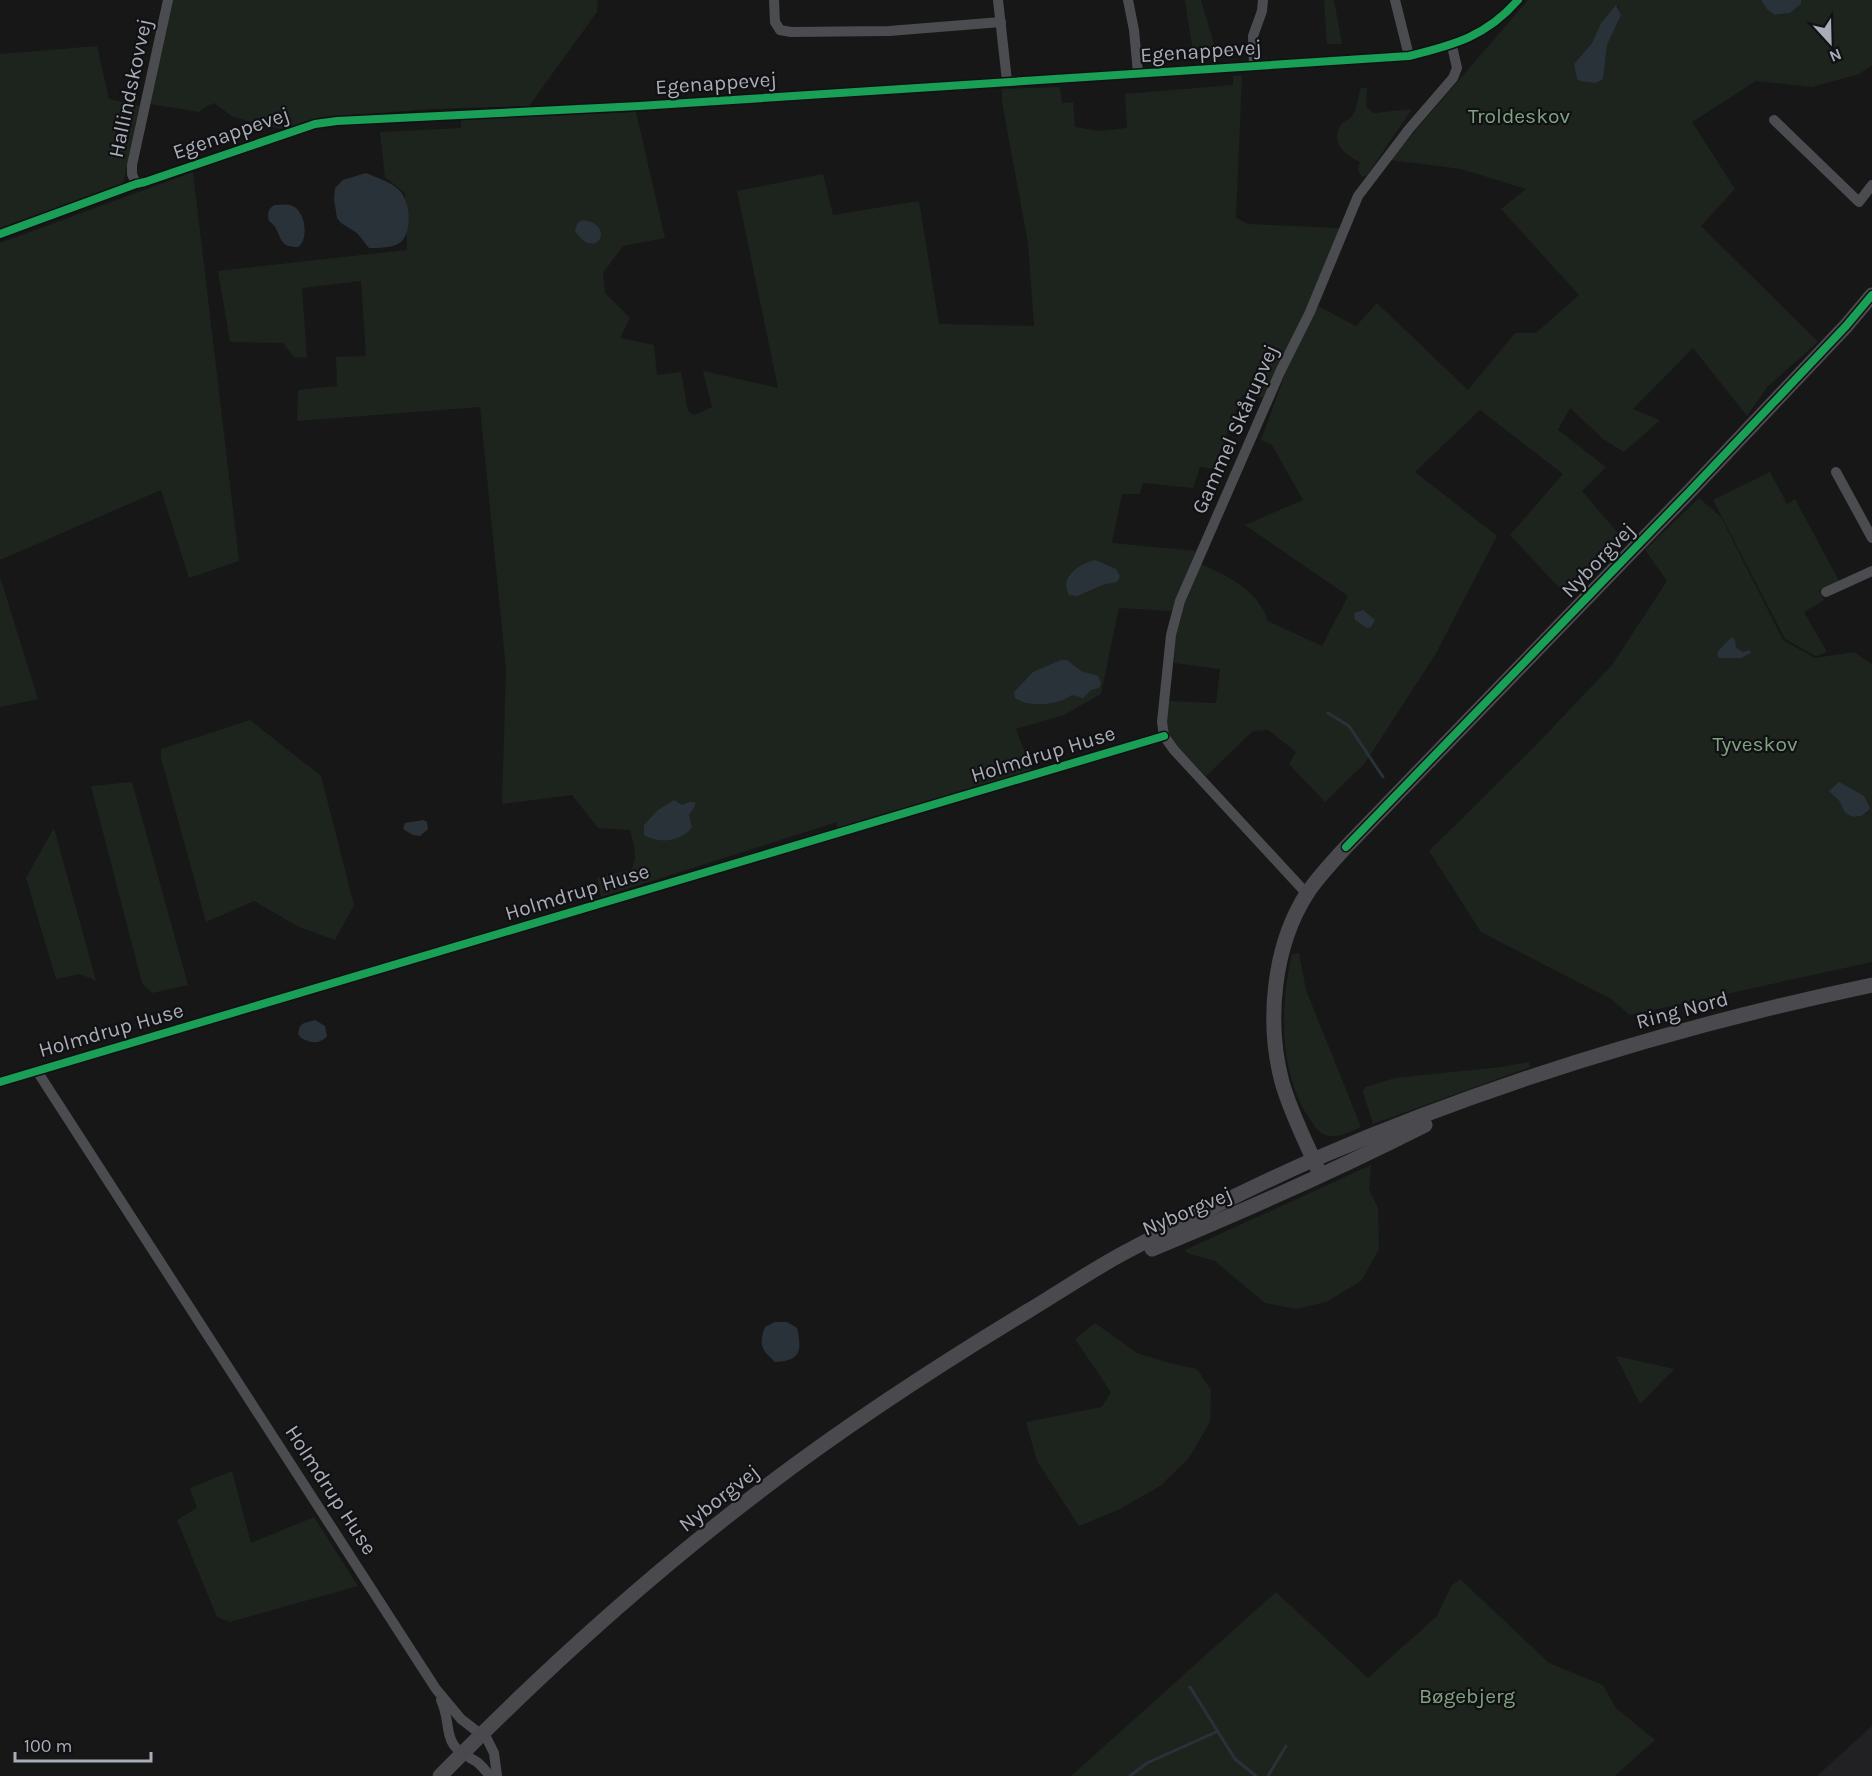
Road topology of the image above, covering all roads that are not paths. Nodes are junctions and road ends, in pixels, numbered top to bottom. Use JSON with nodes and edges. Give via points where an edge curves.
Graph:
{"nodes":[{"id":1,"x":168,"y":0,"type":"edge"},
{"id":2,"x":774,"y":0,"type":"edge"},
{"id":3,"x":998,"y":0,"type":"edge"},
{"id":4,"x":1128,"y":0,"type":"edge"},
{"id":5,"x":1263,"y":0,"type":"edge"},
{"id":6,"x":1395,"y":0,"type":"edge"},
{"id":7,"x":1518,"y":0,"type":"edge"},
{"id":8,"x":1000,"y":22,"type":"junction"},
{"id":9,"x":1452,"y":46,"type":"junction"},
{"id":10,"x":1409,"y":56,"type":"junction"},
{"id":11,"x":1254,"y":65,"type":"junction"},
{"id":12,"x":1138,"y":74,"type":"junction"},
{"id":13,"x":1008,"y":81,"type":"junction"},
{"id":14,"x":1774,"y":120,"type":"dead end"},
{"id":15,"x":136,"y":184,"type":"junction"},
{"id":16,"x":1872,"y":185,"type":"edge"},
{"id":17,"x":0,"y":234,"type":"edge"},
{"id":18,"x":1872,"y":295,"type":"edge"},
{"id":19,"x":1836,"y":472,"type":"dead end"},
{"id":20,"x":1872,"y":538,"type":"edge"},
{"id":21,"x":1871,"y":574,"type":"edge"},
{"id":22,"x":1826,"y":592,"type":"dead end"},
{"id":23,"x":1164,"y":736,"type":"junction"},
{"id":24,"x":1307,"y":894,"type":"junction"},
{"id":25,"x":1872,"y":985,"type":"edge"},
{"id":26,"x":37,"y":1071,"type":"junction"},
{"id":27,"x":0,"y":1082,"type":"edge"},
{"id":28,"x":1317,"y":1167,"type":"junction"},
{"id":29,"x":436,"y":1689,"type":"junction"},
{"id":30,"x":482,"y":1732,"type":"junction"},
{"id":31,"x":462,"y":1754,"type":"junction"},
{"id":32,"x":440,"y":1776,"type":"edge"},
{"id":33,"x":490,"y":1776,"type":"edge"},
{"id":34,"x":497,"y":1776,"type":"edge"}],
"edges":[{"from":1,"to":15,"type":"street","name":"Hallindskovvej","via":[[132,165]]},
{"from":2,"to":8,"type":"street","via":[[774,22],[780,30],[791,32],[889,31]]},
{"from":3,"to":8,"type":"street"},
{"from":4,"to":12,"type":"street"},
{"from":5,"to":11,"type":"street","via":[[1253,36]]},
{"from":6,"to":10,"type":"street"},
{"from":7,"to":9,"type":"street","via":[[1489,27]]},
{"from":8,"to":13,"type":"street"},
{"from":9,"to":10,"type":"street","name":"Egenappevej"},
{"from":9,"to":23,"type":"street","name":"Gammel Skårupvej","via":[[1457,68],[1453,78],[1358,196],[1311,312],[1280,372],[1180,601],[1171,635]]},
{"from":10,"to":11,"type":"street","name":"Egenappevej"},
{"from":11,"to":12,"type":"street","name":"Egenappevej"},
{"from":12,"to":13,"type":"street","name":"Egenappevej"},
{"from":13,"to":15,"type":"street","name":"Egenappevej","via":[[337,121],[294,130]]},
{"from":14,"to":16,"type":"street","via":[[1859,202]]},
{"from":15,"to":17,"type":"street","name":"Egenappevej"},
{"from":18,"to":24,"type":"main road","name":"Nyborgvej","via":[[1689,492],[1325,869]]},
{"from":19,"to":20,"type":"street"},
{"from":21,"to":22,"type":"street"},
{"from":23,"to":24,"type":"street"},
{"from":23,"to":26,"type":"street","name":"Holmdrup Huse"},
{"from":24,"to":28,"type":"main road","name":"Nyborgvej","via":[[1278,972],[1274,1027],[1282,1082]]},
{"from":25,"to":28,"type":"main road","name":"Ring Nord","via":[[1717,1021],[1506,1086],[1437,1110]]},
{"from":26,"to":27,"type":"street","name":"Holmdrup Huse"},
{"from":26,"to":29,"type":"street","name":"Holmdrup Huse"},
{"from":28,"to":30,"type":"main road","name":"Nyborgvej","via":[[1209,1226],[1150,1249],[1057,1294],[874,1409],[764,1488],[650,1581]]},
{"from":29,"to":30,"type":"street","name":"Holmdrup Huse","via":[[461,1719]]},
{"from":29,"to":31,"type":"street","name":"Holmdrup Huse","via":[[446,1709],[449,1736]]},
{"from":30,"to":31,"type":"main road","name":"Nyborgvej"},
{"from":30,"to":34,"type":"street","via":[[494,1753]]},
{"from":31,"to":32,"type":"main road","name":"Nyborgvej"},
{"from":31,"to":33,"type":"street"}]}
